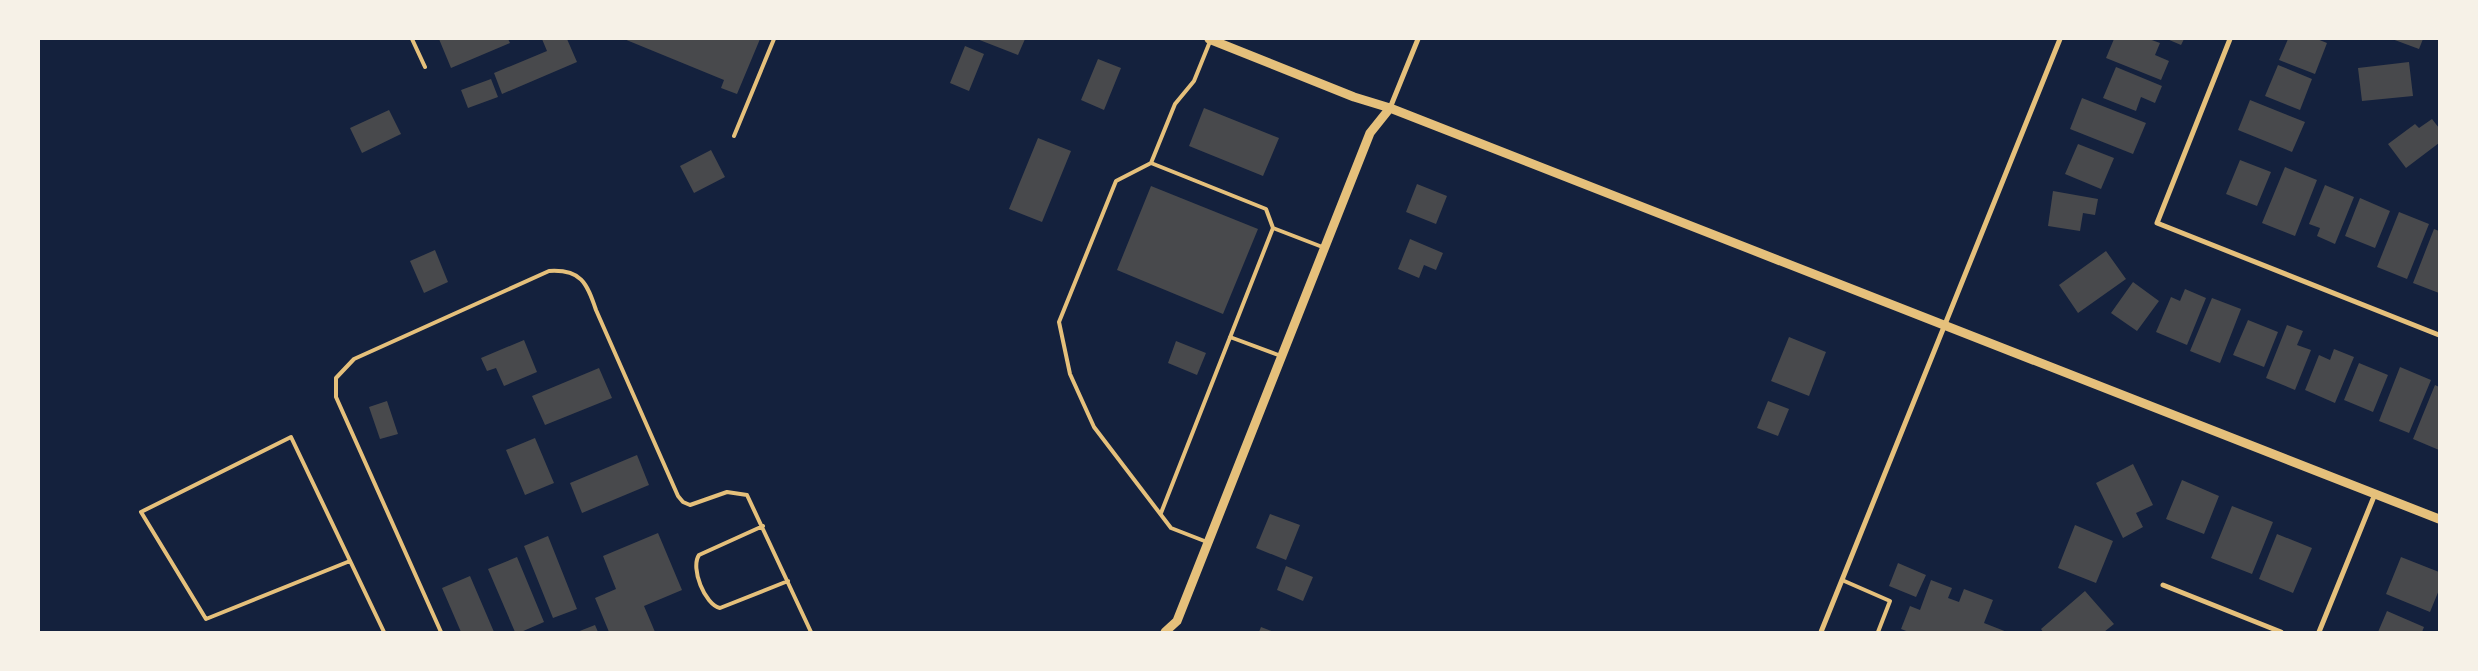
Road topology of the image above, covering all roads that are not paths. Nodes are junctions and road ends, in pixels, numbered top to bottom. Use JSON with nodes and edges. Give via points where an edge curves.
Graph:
{"nodes":[{"id":1,"x":412,"y":39,"type":"edge"},
{"id":2,"x":774,"y":39,"type":"edge"},
{"id":3,"x":1210,"y":39,"type":"edge"},
{"id":4,"x":1418,"y":39,"type":"edge"},
{"id":5,"x":2060,"y":39,"type":"edge"},
{"id":6,"x":2230,"y":39,"type":"edge"},
{"id":7,"x":425,"y":66,"type":"dead end"},
{"id":8,"x":1390,"y":108,"type":"junction"},
{"id":9,"x":734,"y":136,"type":"dead end"},
{"id":10,"x":1151,"y":163,"type":"junction"},
{"id":11,"x":1273,"y":228,"type":"junction"},
{"id":12,"x":1325,"y":248,"type":"junction"},
{"id":13,"x":1945,"y":326,"type":"junction"},
{"id":14,"x":2439,"y":335,"type":"edge"},
{"id":15,"x":1230,"y":337,"type":"junction"},
{"id":16,"x":1282,"y":356,"type":"junction"},
{"id":17,"x":2375,"y":494,"type":"junction"},
{"id":18,"x":1161,"y":513,"type":"junction"},
{"id":19,"x":2439,"y":519,"type":"edge"},
{"id":20,"x":763,"y":526,"type":"junction"},
{"id":21,"x":1207,"y":542,"type":"junction"},
{"id":22,"x":350,"y":562,"type":"junction"},
{"id":23,"x":1842,"y":580,"type":"junction"},
{"id":24,"x":788,"y":581,"type":"junction"},
{"id":25,"x":2163,"y":585,"type":"dead end"},
{"id":26,"x":384,"y":632,"type":"edge"},
{"id":27,"x":441,"y":632,"type":"edge"},
{"id":28,"x":811,"y":632,"type":"edge"},
{"id":29,"x":1164,"y":632,"type":"edge"},
{"id":30,"x":1821,"y":632,"type":"edge"},
{"id":31,"x":1878,"y":632,"type":"edge"},
{"id":32,"x":2282,"y":632,"type":"edge"},
{"id":33,"x":2319,"y":632,"type":"edge"}],
"edges":[{"from":1,"to":7,"type":"lane"},
{"from":2,"to":9,"type":"lane"},
{"from":3,"to":8,"type":"street","via":[[1354,98]]},
{"from":3,"to":10,"type":"lane","via":[[1194,81],[1175,104]]},
{"from":4,"to":8,"type":"street"},
{"from":5,"to":13,"type":"street"},
{"from":6,"to":14,"type":"street","via":[[2157,223]]},
{"from":8,"to":12,"type":"street","via":[[1370,133]]},
{"from":8,"to":13,"type":"street"},
{"from":10,"to":11,"type":"lane","via":[[1266,209]]},
{"from":10,"to":18,"type":"lane","via":[[1116,181],[1059,322],[1070,374],[1094,427]]},
{"from":11,"to":12,"type":"lane"},
{"from":11,"to":15,"type":"lane"},
{"from":12,"to":16,"type":"street"},
{"from":13,"to":17,"type":"street"},
{"from":13,"to":23,"type":"street"},
{"from":15,"to":16,"type":"lane"},
{"from":15,"to":18,"type":"lane"},
{"from":16,"to":21,"type":"street"},
{"from":17,"to":19,"type":"street"},
{"from":17,"to":33,"type":"street"},
{"from":18,"to":21,"type":"lane","via":[[1172,528]]},
{"from":20,"to":24,"type":"lane"},
{"from":20,"to":24,"type":"lane","via":[[699,556],[695,568],[706,594],[712,605],[720,608]]},
{"from":20,"to":27,"type":"lane","via":[[750,498],[742,492],[727,492],[693,505],[681,500],[588,288],[576,275],[565,270],[549,271],[354,359],[336,378],[336,397]]},
{"from":21,"to":29,"type":"street","via":[[1177,621]]},
{"from":22,"to":22,"type":"lane","via":[[291,437],[141,512],[206,619]]},
{"from":22,"to":26,"type":"lane"},
{"from":23,"to":30,"type":"street"},
{"from":23,"to":31,"type":"lane","via":[[1890,601]]},
{"from":24,"to":28,"type":"lane"},
{"from":25,"to":32,"type":"street"}]}
